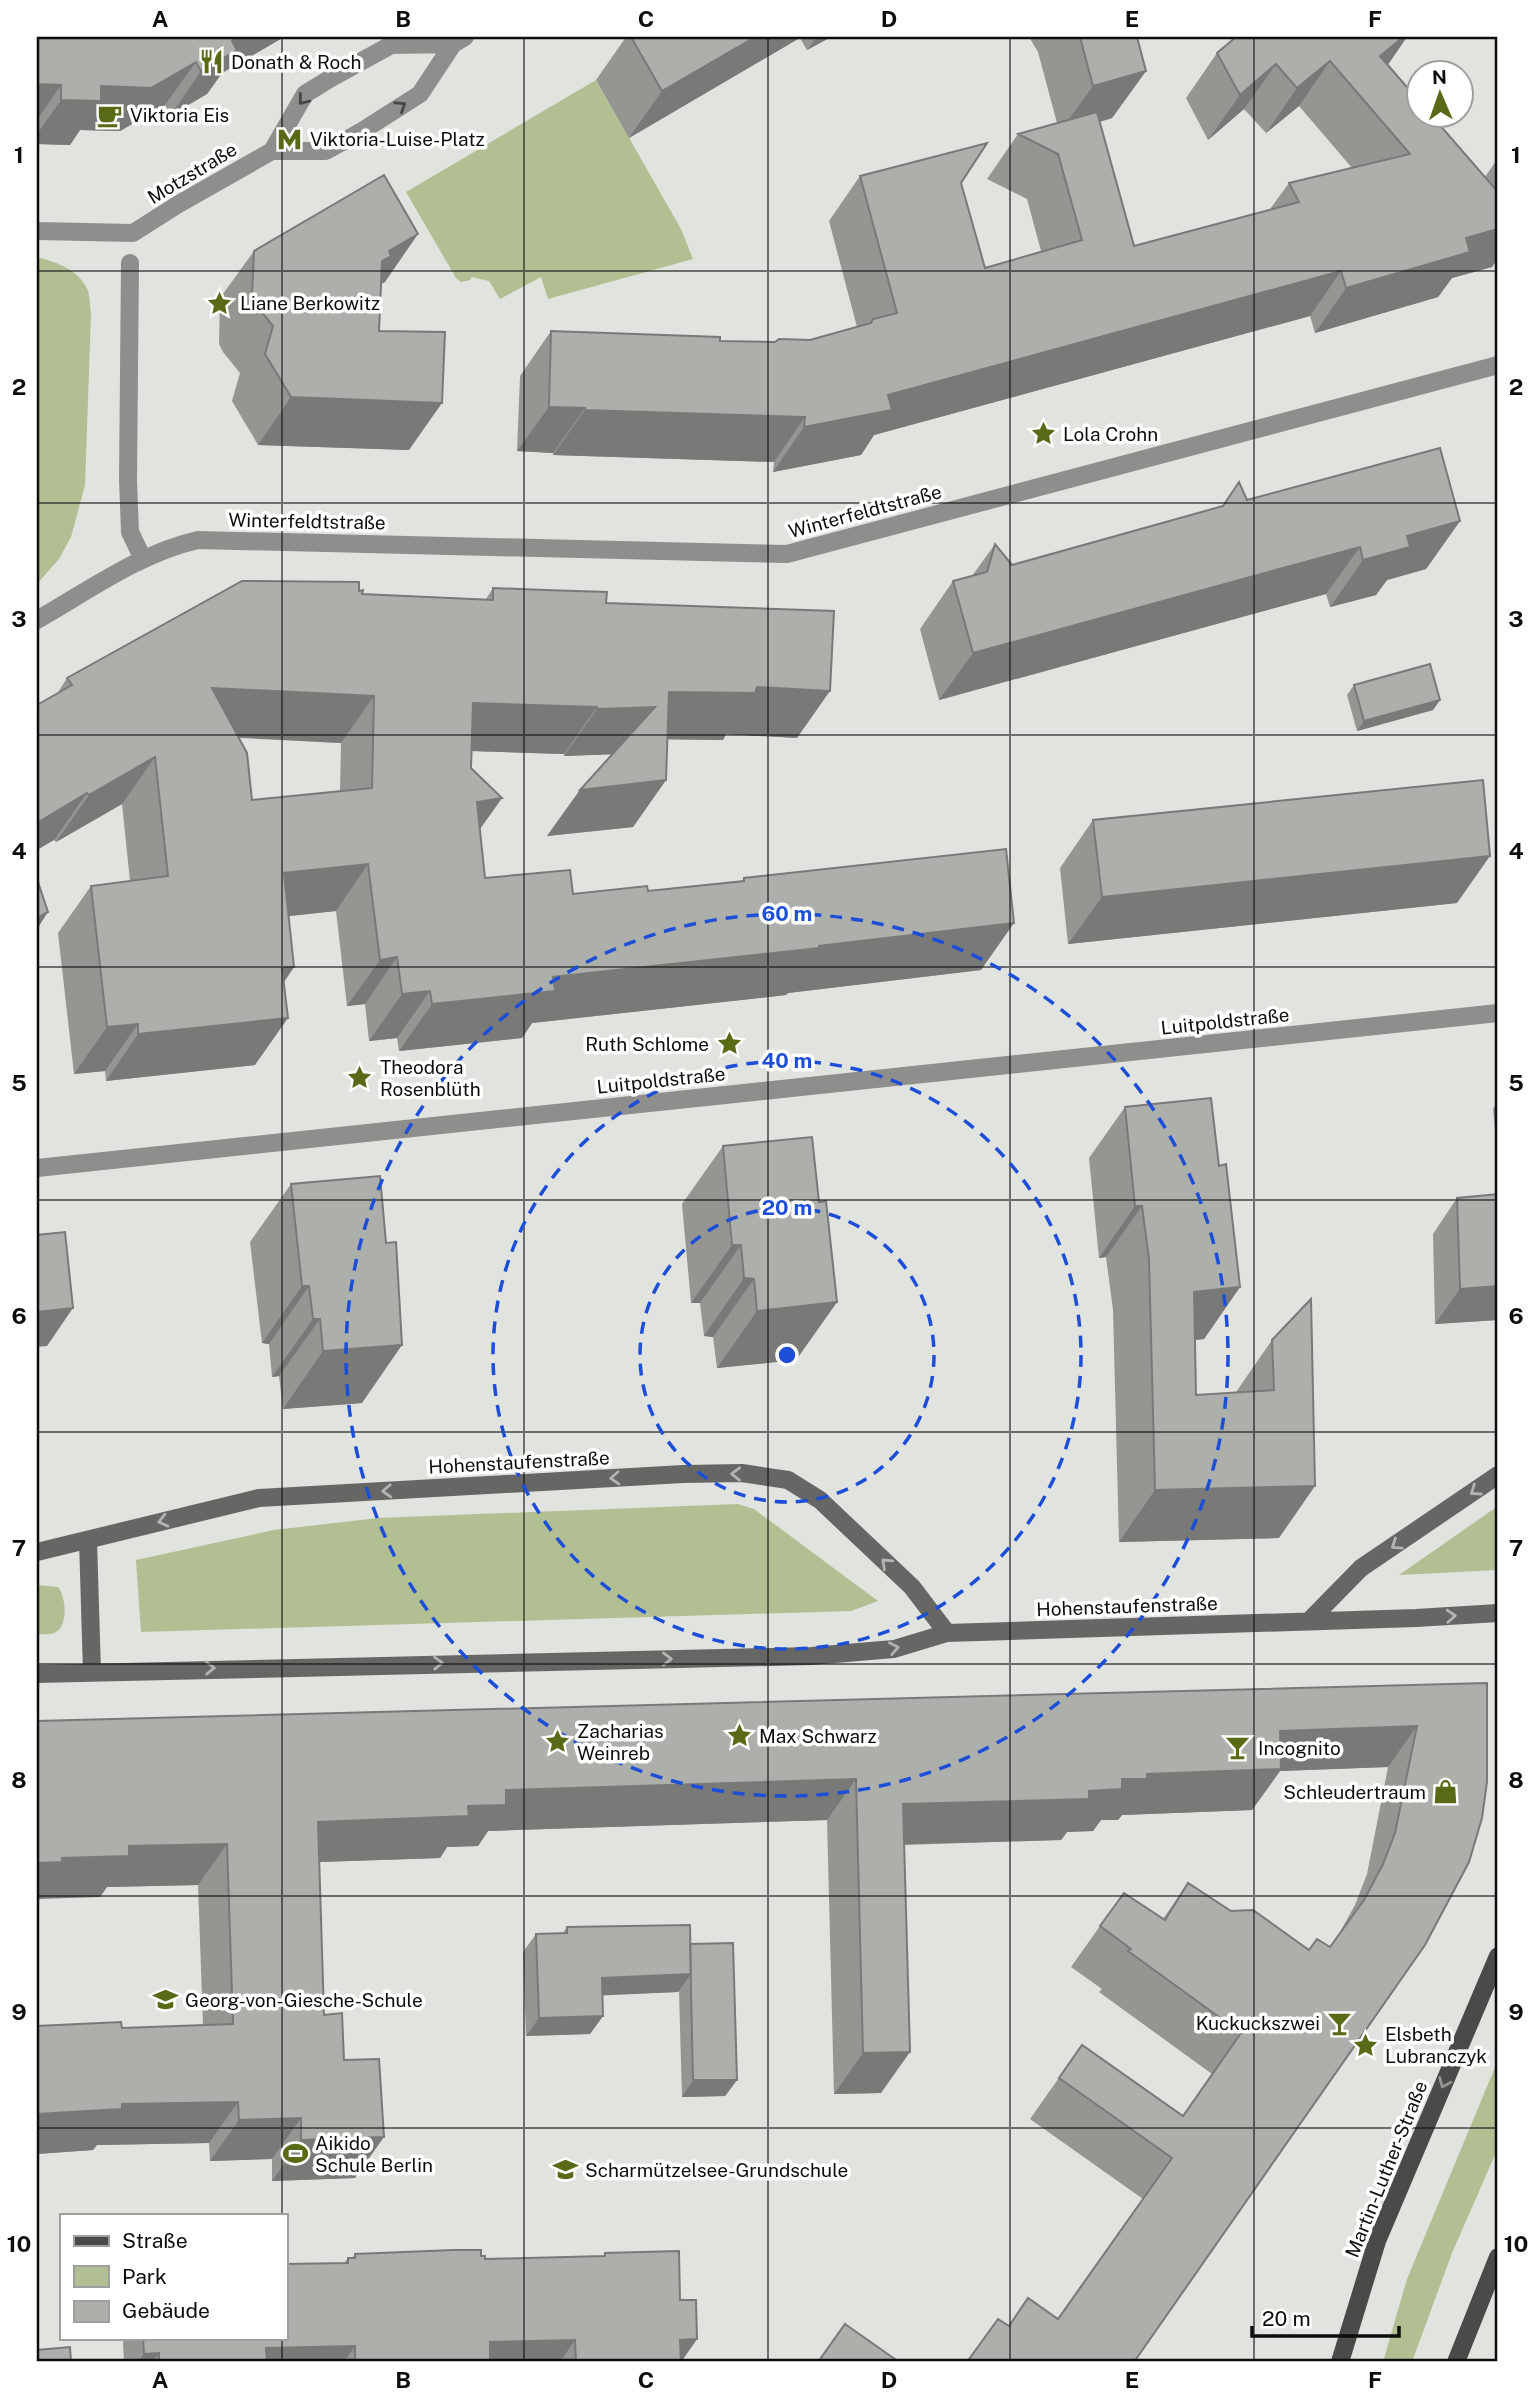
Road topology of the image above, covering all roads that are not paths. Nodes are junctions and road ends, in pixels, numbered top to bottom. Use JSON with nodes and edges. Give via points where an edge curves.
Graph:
{"nodes":[{"id":1,"x":459,"y":40,"type":"edge"},
{"id":2,"x":272,"y":151,"type":"junction"},
{"id":3,"x":37,"y":231,"type":"edge"},
{"id":4,"x":130,"y":263,"type":"dead end"},
{"id":5,"x":1498,"y":365,"type":"edge"},
{"id":6,"x":143,"y":559,"type":"junction"},
{"id":7,"x":37,"y":620,"type":"edge"},
{"id":8,"x":1498,"y":1013,"type":"edge"},
{"id":9,"x":37,"y":1168,"type":"edge"},
{"id":10,"x":1498,"y":1475,"type":"edge"},
{"id":11,"x":88,"y":1540,"type":"junction"},
{"id":12,"x":37,"y":1552,"type":"edge"},
{"id":13,"x":1498,"y":1613,"type":"edge"},
{"id":14,"x":1309,"y":1621,"type":"junction"},
{"id":15,"x":947,"y":1633,"type":"junction"},
{"id":16,"x":92,"y":1672,"type":"junction"},
{"id":17,"x":37,"y":1674,"type":"edge"},
{"id":18,"x":1498,"y":1956,"type":"edge"},
{"id":19,"x":1498,"y":2257,"type":"edge"},
{"id":20,"x":1340,"y":2362,"type":"edge"},
{"id":21,"x":1456,"y":2362,"type":"edge"}],
"edges":[{"from":2,"to":1,"type":"street","name":"Motzstraße","one_way":true,"via":[[326,151],[362,131],[420,94]]},
{"from":1,"to":2,"type":"street","name":"Motzstraße","one_way":true,"via":[[391,45],[331,78],[305,94]]},
{"from":2,"to":3,"type":"street","name":"Motzstraße","via":[[133,233]]},
{"from":4,"to":6,"type":"street","via":[[130,532]]},
{"from":5,"to":6,"type":"street","name":"Winterfeldtstraße","via":[[787,554],[209,539],[172,545]]},
{"from":6,"to":7,"type":"street"},
{"from":8,"to":9,"type":"street","name":"Luitpoldstraße"},
{"from":10,"to":14,"type":"main road","one_way":true,"via":[[1361,1568]]},
{"from":11,"to":12,"type":"main road","name":"Hohenstaufenstraße"},
{"from":15,"to":11,"type":"main road","name":"Hohenstaufenstraße","one_way":true,"via":[[912,1587],[820,1500],[788,1480],[742,1473],[259,1498]]},
{"from":11,"to":16,"type":"main road"},
{"from":14,"to":13,"type":"main road","name":"Hohenstaufenstraße","one_way":true},
{"from":14,"to":15,"type":"main road","name":"Hohenstaufenstraße"},
{"from":16,"to":15,"type":"main road","name":"Hohenstaufenstraße","one_way":true,"via":[[811,1656],[894,1649]]},
{"from":16,"to":17,"type":"main road","name":"Hohenstaufenstraße"},
{"from":18,"to":20,"type":"main road","name":"Martin-Luther-Straße","one_way":true,"via":[[1377,2241]]},
{"from":19,"to":21,"type":"main road"}]}
